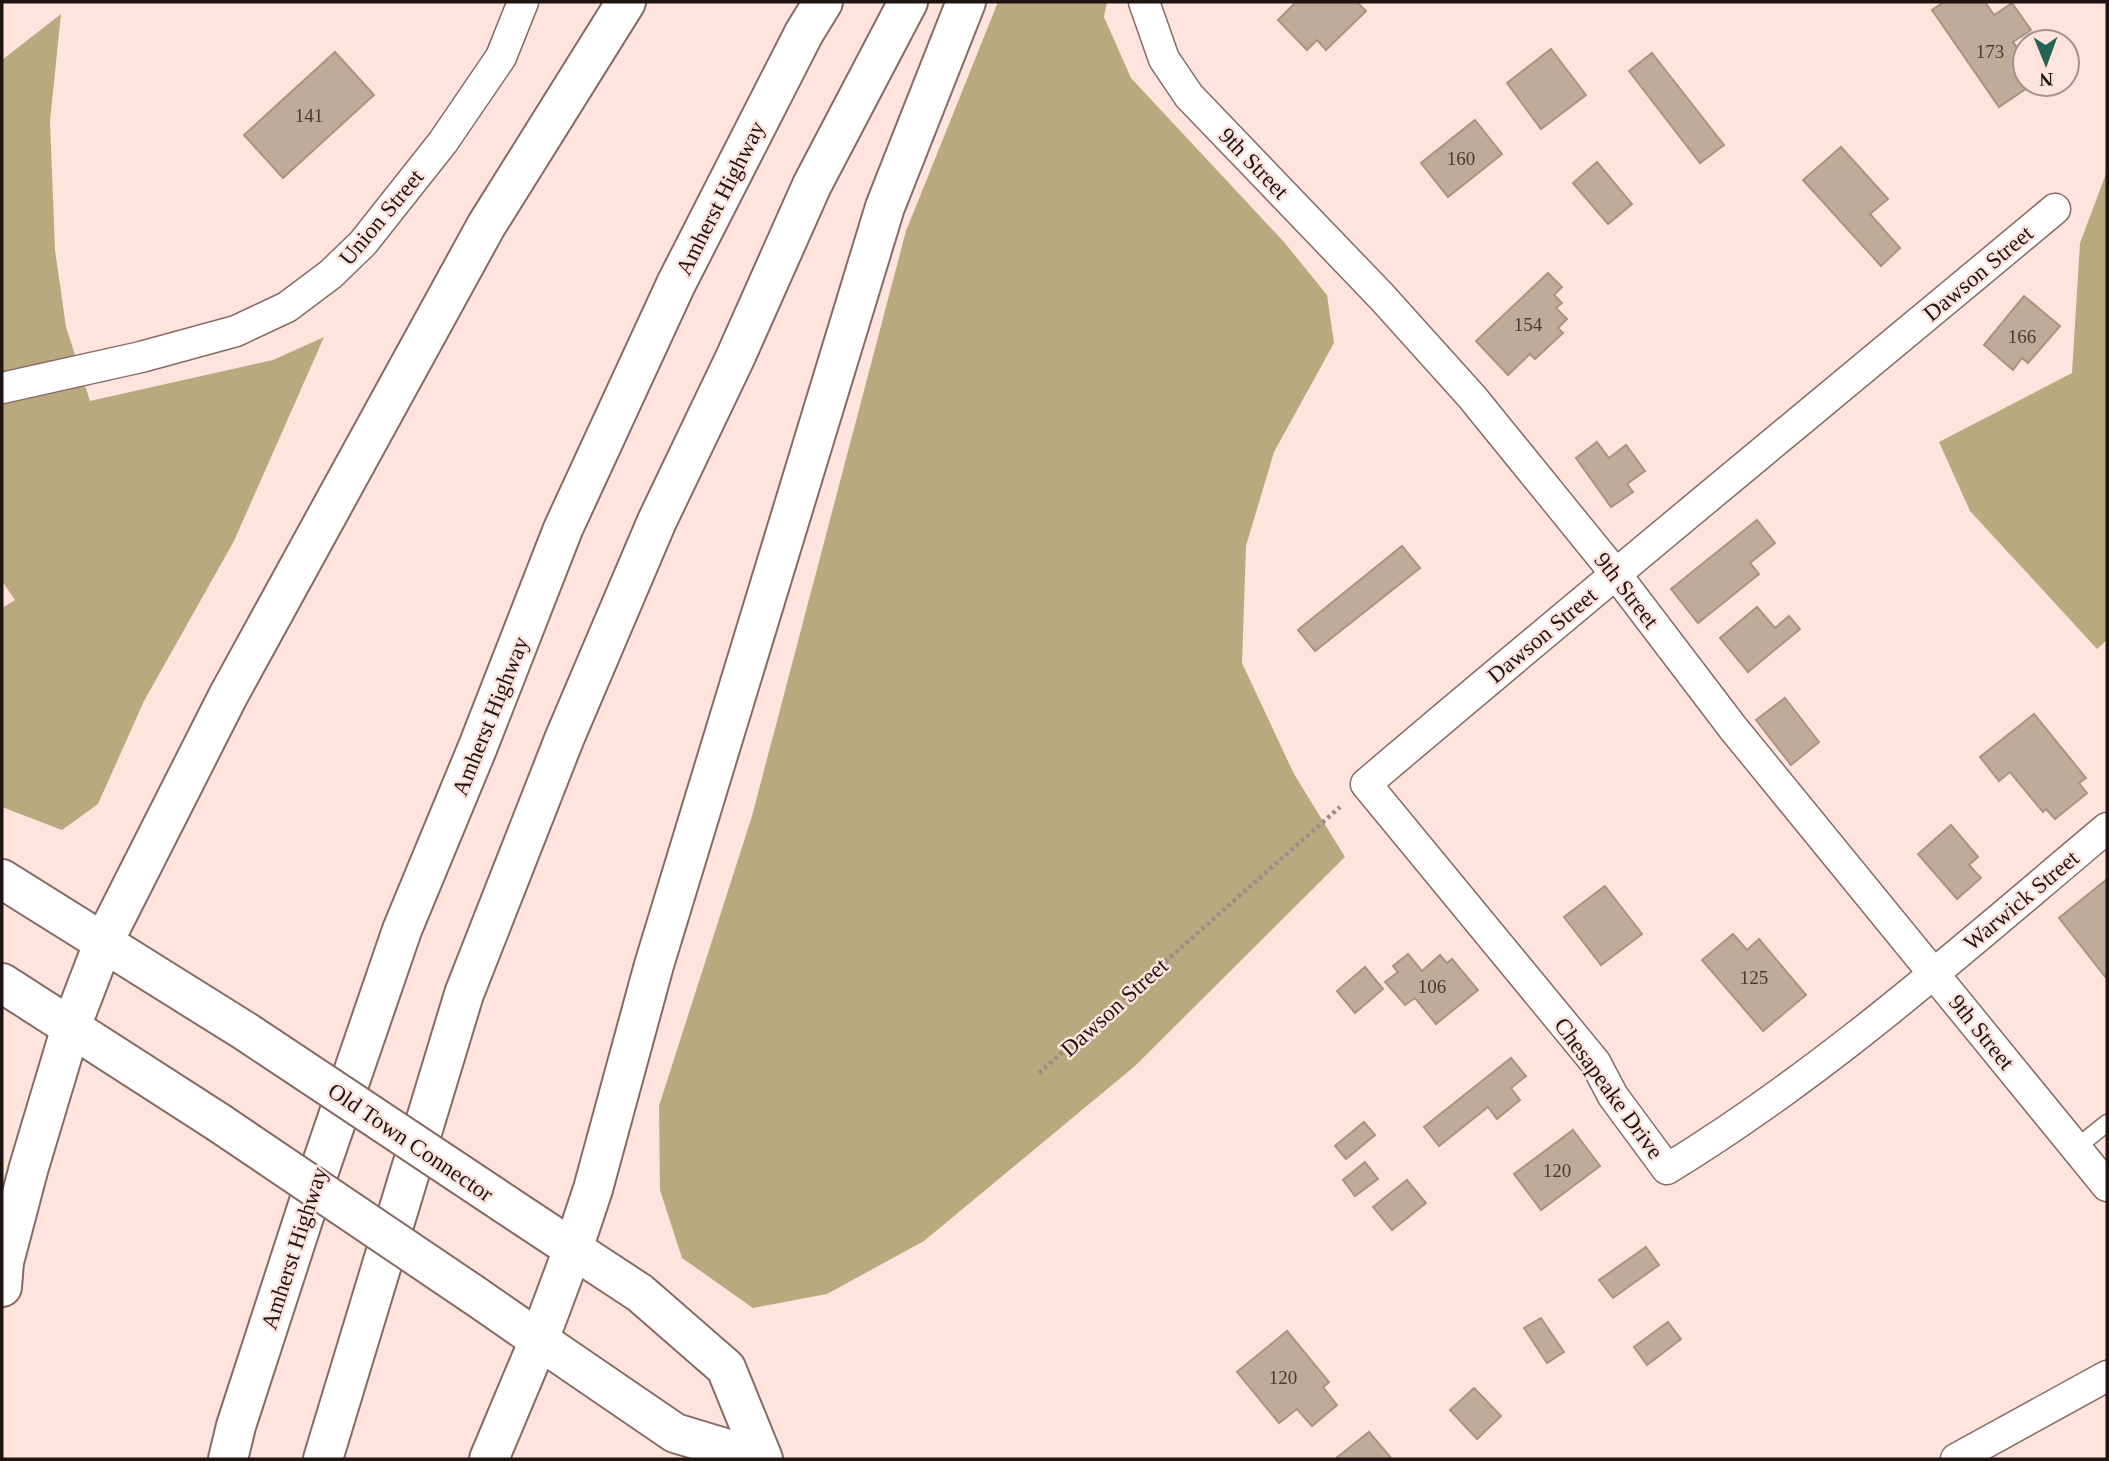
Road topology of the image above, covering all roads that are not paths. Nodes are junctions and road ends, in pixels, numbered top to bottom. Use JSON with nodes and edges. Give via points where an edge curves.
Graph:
{"nodes":[{"id":1,"x":523,"y":2,"type":"edge"},
{"id":2,"x":626,"y":2,"type":"edge"},
{"id":3,"x":823,"y":2,"type":"edge"},
{"id":4,"x":908,"y":2,"type":"edge"},
{"id":5,"x":966,"y":2,"type":"edge"},
{"id":6,"x":1144,"y":2,"type":"edge"},
{"id":7,"x":2055,"y":209,"type":"dead end"},
{"id":8,"x":2,"y":388,"type":"edge"},
{"id":9,"x":1615,"y":573,"type":"junction"},
{"id":10,"x":1366,"y":784,"type":"joint"},
{"id":11,"x":2107,"y":828,"type":"edge"},
{"id":12,"x":2,"y":879,"type":"edge"},
{"id":13,"x":104,"y":941,"type":"junction"},
{"id":14,"x":1934,"y":973,"type":"junction"},
{"id":15,"x":2,"y":983,"type":"edge"},
{"id":16,"x":71,"y":1027,"type":"junction"},
{"id":17,"x":2107,"y":1123,"type":"edge"},
{"id":18,"x":2077,"y":1147,"type":"junction"},
{"id":19,"x":2107,"y":1186,"type":"edge"},
{"id":20,"x":573,"y":1249,"type":"junction"},
{"id":21,"x":2,"y":1287,"type":"edge"},
{"id":22,"x":538,"y":1340,"type":"junction"},
{"id":23,"x":2107,"y":1376,"type":"edge"},
{"id":24,"x":228,"y":1459,"type":"edge"},
{"id":25,"x":323,"y":1459,"type":"edge"},
{"id":26,"x":489,"y":1459,"type":"edge"},
{"id":27,"x":762,"y":1459,"type":"edge"},
{"id":28,"x":1956,"y":1459,"type":"edge"}],
"edges":[{"from":1,"to":8,"type":"street","name":"Union Street","via":[[501,57],[443,142],[363,243],[331,274],[286,307],[236,331]]},
{"from":2,"to":13,"type":"main road","via":[[486,226],[228,696]]},
{"from":3,"to":24,"type":"main road","name":"Amherst Highway","via":[[676,284],[563,529],[402,930],[314,1186]]},
{"from":4,"to":25,"type":"main road","via":[[812,185],[657,522],[565,737],[464,994]]},
{"from":5,"to":20,"type":"main road","via":[[885,206],[654,965]]},
{"from":6,"to":9,"type":"street","name":"9th Street","via":[[1164,59],[1189,96],[1472,397]]},
{"from":7,"to":9,"type":"street","name":"Dawson Street"},
{"from":9,"to":10,"type":"street","name":"Dawson Street"},
{"from":9,"to":14,"type":"street","name":"9th Street","via":[[1733,728]]},
{"from":10,"to":14,"type":"street","name":"Chesapeake Drive","via":[[1595,1062],[1613,1097],[1667,1169],[1838,1051]]},
{"from":11,"to":14,"type":"street","name":"Warwick Street"},
{"from":12,"to":13,"type":"main road","name":"Old Town Connector"},
{"from":13,"to":16,"type":"main road"},
{"from":13,"to":20,"type":"main road","name":"Old Town Connector","bridge":true},
{"from":14,"to":18,"type":"street","name":"9th Street"},
{"from":15,"to":16,"type":"main road","name":"Old Town Connector"},
{"from":16,"to":21,"type":"main road","via":[[29,1167],[4,1262]]},
{"from":16,"to":22,"type":"main road","name":"Old Town Connector","bridge":true},
{"from":17,"to":18,"type":"lane"},
{"from":18,"to":19,"type":"street","name":"9th Street"},
{"from":20,"to":22,"type":"main road"},
{"from":20,"to":27,"type":"main road","name":"Old Town Connector","via":[[640,1293],[726,1368]]},
{"from":22,"to":26,"type":"main road"},
{"from":22,"to":27,"type":"main road","name":"Old Town Connector","via":[[675,1433]]},
{"from":23,"to":28,"type":"street"}]}
